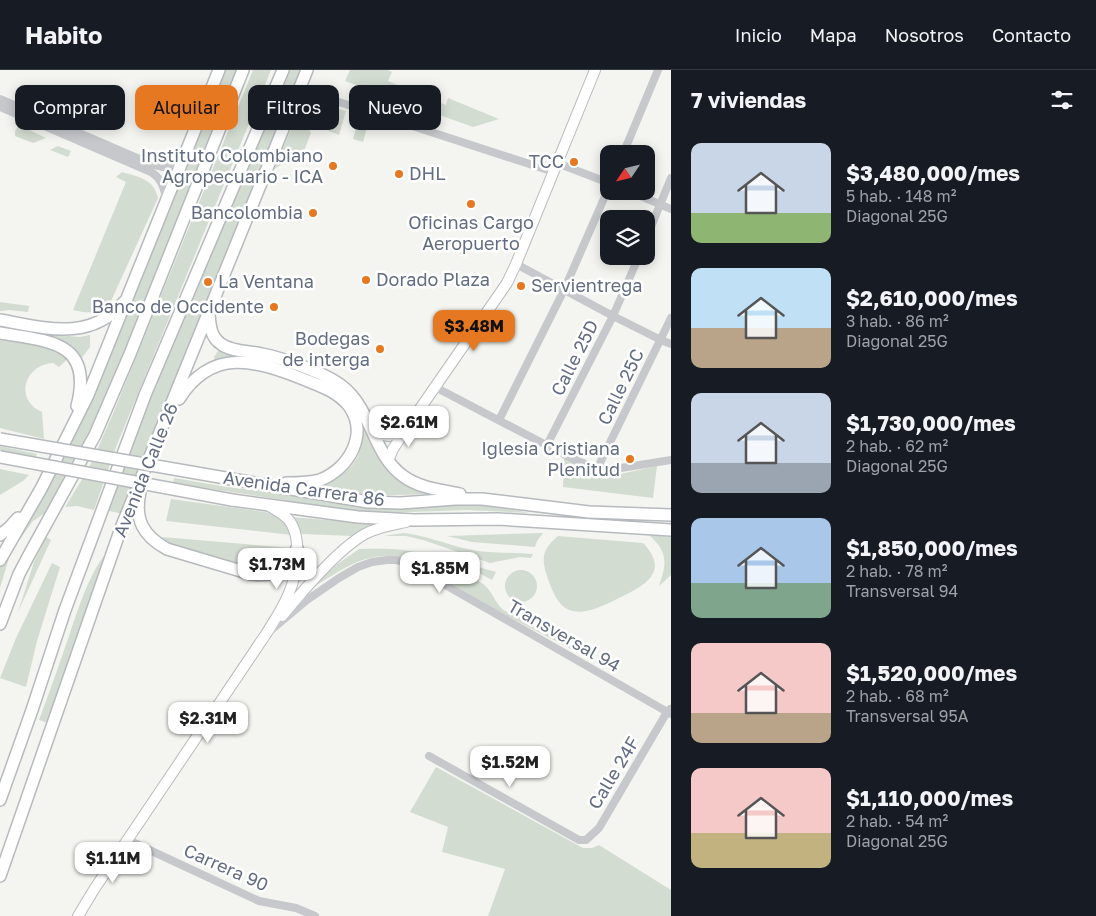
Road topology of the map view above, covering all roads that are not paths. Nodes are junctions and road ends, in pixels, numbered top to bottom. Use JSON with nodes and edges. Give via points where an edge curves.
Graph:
{"nodes":[{"id":1,"x":219,"y":70,"type":"edge"},
{"id":2,"x":243,"y":70,"type":"edge"},
{"id":3,"x":283,"y":70,"type":"edge"},
{"id":4,"x":306,"y":70,"type":"edge"},
{"id":5,"x":595,"y":70,"type":"edge"},
{"id":6,"x":658,"y":70,"type":"edge"},
{"id":7,"x":300,"y":85,"type":"edge"},
{"id":8,"x":0,"y":99,"type":"edge"},
{"id":9,"x":339,"y":101,"type":"edge"},
{"id":10,"x":0,"y":107,"type":"edge"},
{"id":11,"x":282,"y":130,"type":"edge"},
{"id":12,"x":627,"y":145,"type":"edge"},
{"id":13,"x":182,"y":161,"type":"junction"},
{"id":14,"x":556,"y":167,"type":"junction"},
{"id":15,"x":671,"y":178,"type":"edge"},
{"id":16,"x":600,"y":180,"type":"edge"},
{"id":17,"x":603,"y":200,"type":"edge"},
{"id":18,"x":650,"y":200,"type":"edge"},
{"id":19,"x":166,"y":202,"type":"junction"},
{"id":20,"x":661,"y":205,"type":"junction"},
{"id":21,"x":671,"y":209,"type":"edge"},
{"id":22,"x":655,"y":219,"type":"edge"},
{"id":23,"x":516,"y":264,"type":"junction"},
{"id":24,"x":635,"y":265,"type":"edge"},
{"id":25,"x":564,"y":290,"type":"junction"},
{"id":26,"x":128,"y":296,"type":"junction"},
{"id":27,"x":209,"y":312,"type":"junction"},
{"id":28,"x":614,"y":316,"type":"junction"},
{"id":29,"x":671,"y":318,"type":"edge"},
{"id":30,"x":0,"y":320,"type":"edge"},
{"id":31,"x":0,"y":332,"type":"edge"},
{"id":32,"x":661,"y":340,"type":"junction"},
{"id":33,"x":671,"y":344,"type":"edge"},
{"id":34,"x":435,"y":387,"type":"junction"},
{"id":35,"x":167,"y":418,"type":"junction"},
{"id":36,"x":499,"y":420,"type":"junction"},
{"id":37,"x":408,"y":426,"type":"junction"},
{"id":38,"x":70,"y":432,"type":"junction"},
{"id":39,"x":375,"y":434,"type":"junction"},
{"id":40,"x":0,"y":439,"type":"edge"},
{"id":41,"x":547,"y":445,"type":"junction"},
{"id":42,"x":0,"y":457,"type":"edge"},
{"id":43,"x":671,"y":460,"type":"edge"},
{"id":44,"x":388,"y":461,"type":"junction"},
{"id":45,"x":597,"y":469,"type":"junction"},
{"id":46,"x":144,"y":474,"type":"junction"},
{"id":47,"x":259,"y":484,"type":"junction"},
{"id":48,"x":42,"y":487,"type":"junction"},
{"id":49,"x":482,"y":499,"type":"junction"},
{"id":50,"x":269,"y":506,"type":"junction"},
{"id":51,"x":671,"y":515,"type":"edge"},
{"id":52,"x":414,"y":520,"type":"junction"},
{"id":53,"x":671,"y":530,"type":"edge"},
{"id":54,"x":0,"y":535,"type":"edge"},
{"id":55,"x":297,"y":548,"type":"junction"},
{"id":56,"x":0,"y":560,"type":"edge"},
{"id":57,"x":0,"y":624,"type":"edge"},
{"id":58,"x":266,"y":634,"type":"junction"},
{"id":59,"x":670,"y":712,"type":"edge"},
{"id":60,"x":429,"y":756,"type":"dead end"},
{"id":61,"x":0,"y":800,"type":"edge"},
{"id":62,"x":128,"y":840,"type":"junction"},
{"id":63,"x":0,"y":876,"type":"edge"},
{"id":64,"x":78,"y":916,"type":"edge"},
{"id":65,"x":314,"y":916,"type":"edge"}],
"edges":[{"from":1,"to":13,"type":"main road"},
{"from":2,"to":57,"type":"main road","via":[[95,434],[29,555]]},
{"from":3,"to":61,"type":"main road","name":"Avenida Calle 26","via":[[142,403],[65,610]]},
{"from":4,"to":7,"type":"main road","name":"Avenida Calle 26"},
{"from":5,"to":14,"type":"street"},
{"from":6,"to":12,"type":"street"},
{"from":8,"to":13,"type":"street","via":[[152,164],[163,167]]},
{"from":9,"to":14,"type":"street"},
{"from":10,"to":19,"type":"street","via":[[151,172],[163,186]]},
{"from":11,"to":27,"type":"main road","name":"Avenida Calle 26"},
{"from":13,"to":19,"type":"main road"},
{"from":14,"to":16,"type":"street"},
{"from":14,"to":23,"type":"street"},
{"from":15,"to":20,"type":"street"},
{"from":17,"to":25,"type":"street"},
{"from":18,"to":20,"type":"street"},
{"from":19,"to":26,"type":"main road"},
{"from":20,"to":21,"type":"street"},
{"from":20,"to":22,"type":"street"},
{"from":23,"to":25,"type":"street"},
{"from":23,"to":34,"type":"street","via":[[507,283]]},
{"from":24,"to":28,"type":"street","name":"Calle 25D"},
{"from":25,"to":28,"type":"street"},
{"from":25,"to":36,"type":"street"},
{"from":26,"to":30,"type":"main road","via":[[110,316],[84,327],[53,329]]},
{"from":26,"to":38,"type":"main road"},
{"from":27,"to":35,"type":"main road","name":"Avenida Calle 26"},
{"from":27,"to":39,"type":"main road","via":[[212,334],[225,347],[277,358],[327,377],[346,388],[362,407]]},
{"from":28,"to":32,"type":"street"},
{"from":28,"to":41,"type":"street","name":"Calle 25D"},
{"from":29,"to":32,"type":"street","name":"Calle 25C"},
{"from":31,"to":38,"type":"main road","via":[[51,341],[74,357],[82,385]]},
{"from":32,"to":33,"type":"street"},
{"from":32,"to":45,"type":"street","name":"Calle 25C"},
{"from":34,"to":36,"type":"street"},
{"from":34,"to":37,"type":"street"},
{"from":35,"to":46,"type":"main road","name":"Avenida Calle 26"},
{"from":35,"to":47,"type":"main road","via":[[185,390],[201,375],[215,367],[240,361],[290,374],[332,391],[341,398],[354,415],[357,440],[352,453],[339,468],[320,480],[307,483]]},
{"from":36,"to":41,"type":"street"},
{"from":37,"to":39,"type":"street","via":[[389,436]]},
{"from":37,"to":44,"type":"street"},
{"from":38,"to":48,"type":"main road"},
{"from":39,"to":44,"type":"main road"},
{"from":40,"to":47,"type":"main road","name":"Avenida Carrera 86","bridge":true},
{"from":41,"to":45,"type":"street"},
{"from":42,"to":50,"type":"main road","name":"Avenida Carrera 86","bridge":true},
{"from":43,"to":45,"type":"street"},
{"from":44,"to":49,"type":"main road","via":[[403,476],[418,484]]},
{"from":46,"to":55,"type":"main road","via":[[138,504],[141,522],[149,536],[167,548],[251,574],[269,575],[282,570]]},
{"from":46,"to":63,"type":"main road","name":"Avenida Calle 26","via":[[114,547]]},
{"from":47,"to":49,"type":"main road","name":"Avenida Carrera 86","via":[[368,502]]},
{"from":48,"to":54,"type":"main road"},
{"from":48,"to":56,"type":"main road"},
{"from":49,"to":51,"type":"main road","name":"Avenida Carrera 86","via":[[589,512]]},
{"from":50,"to":52,"type":"main road","name":"Avenida Carrera 86"},
{"from":50,"to":55,"type":"street","via":[[288,519],[294,528]]},
{"from":52,"to":53,"type":"main road","name":"Avenida Carrera 86","via":[[498,519]]},
{"from":52,"to":58,"type":"street","via":[[378,529],[351,544]]},
{"from":55,"to":58,"type":"street","via":[[292,586]]},
{"from":58,"to":59,"type":"street","name":"Transversal 94","via":[[338,578],[372,562],[396,560],[407,563]]},
{"from":58,"to":62,"type":"street"},
{"from":59,"to":60,"type":"street","name":"Calle 24F","via":[[598,828],[586,840],[580,840]]},
{"from":62,"to":64,"type":"street"},
{"from":62,"to":65,"type":"street","name":"Carrera 90","via":[[259,901],[296,908]]}]}
